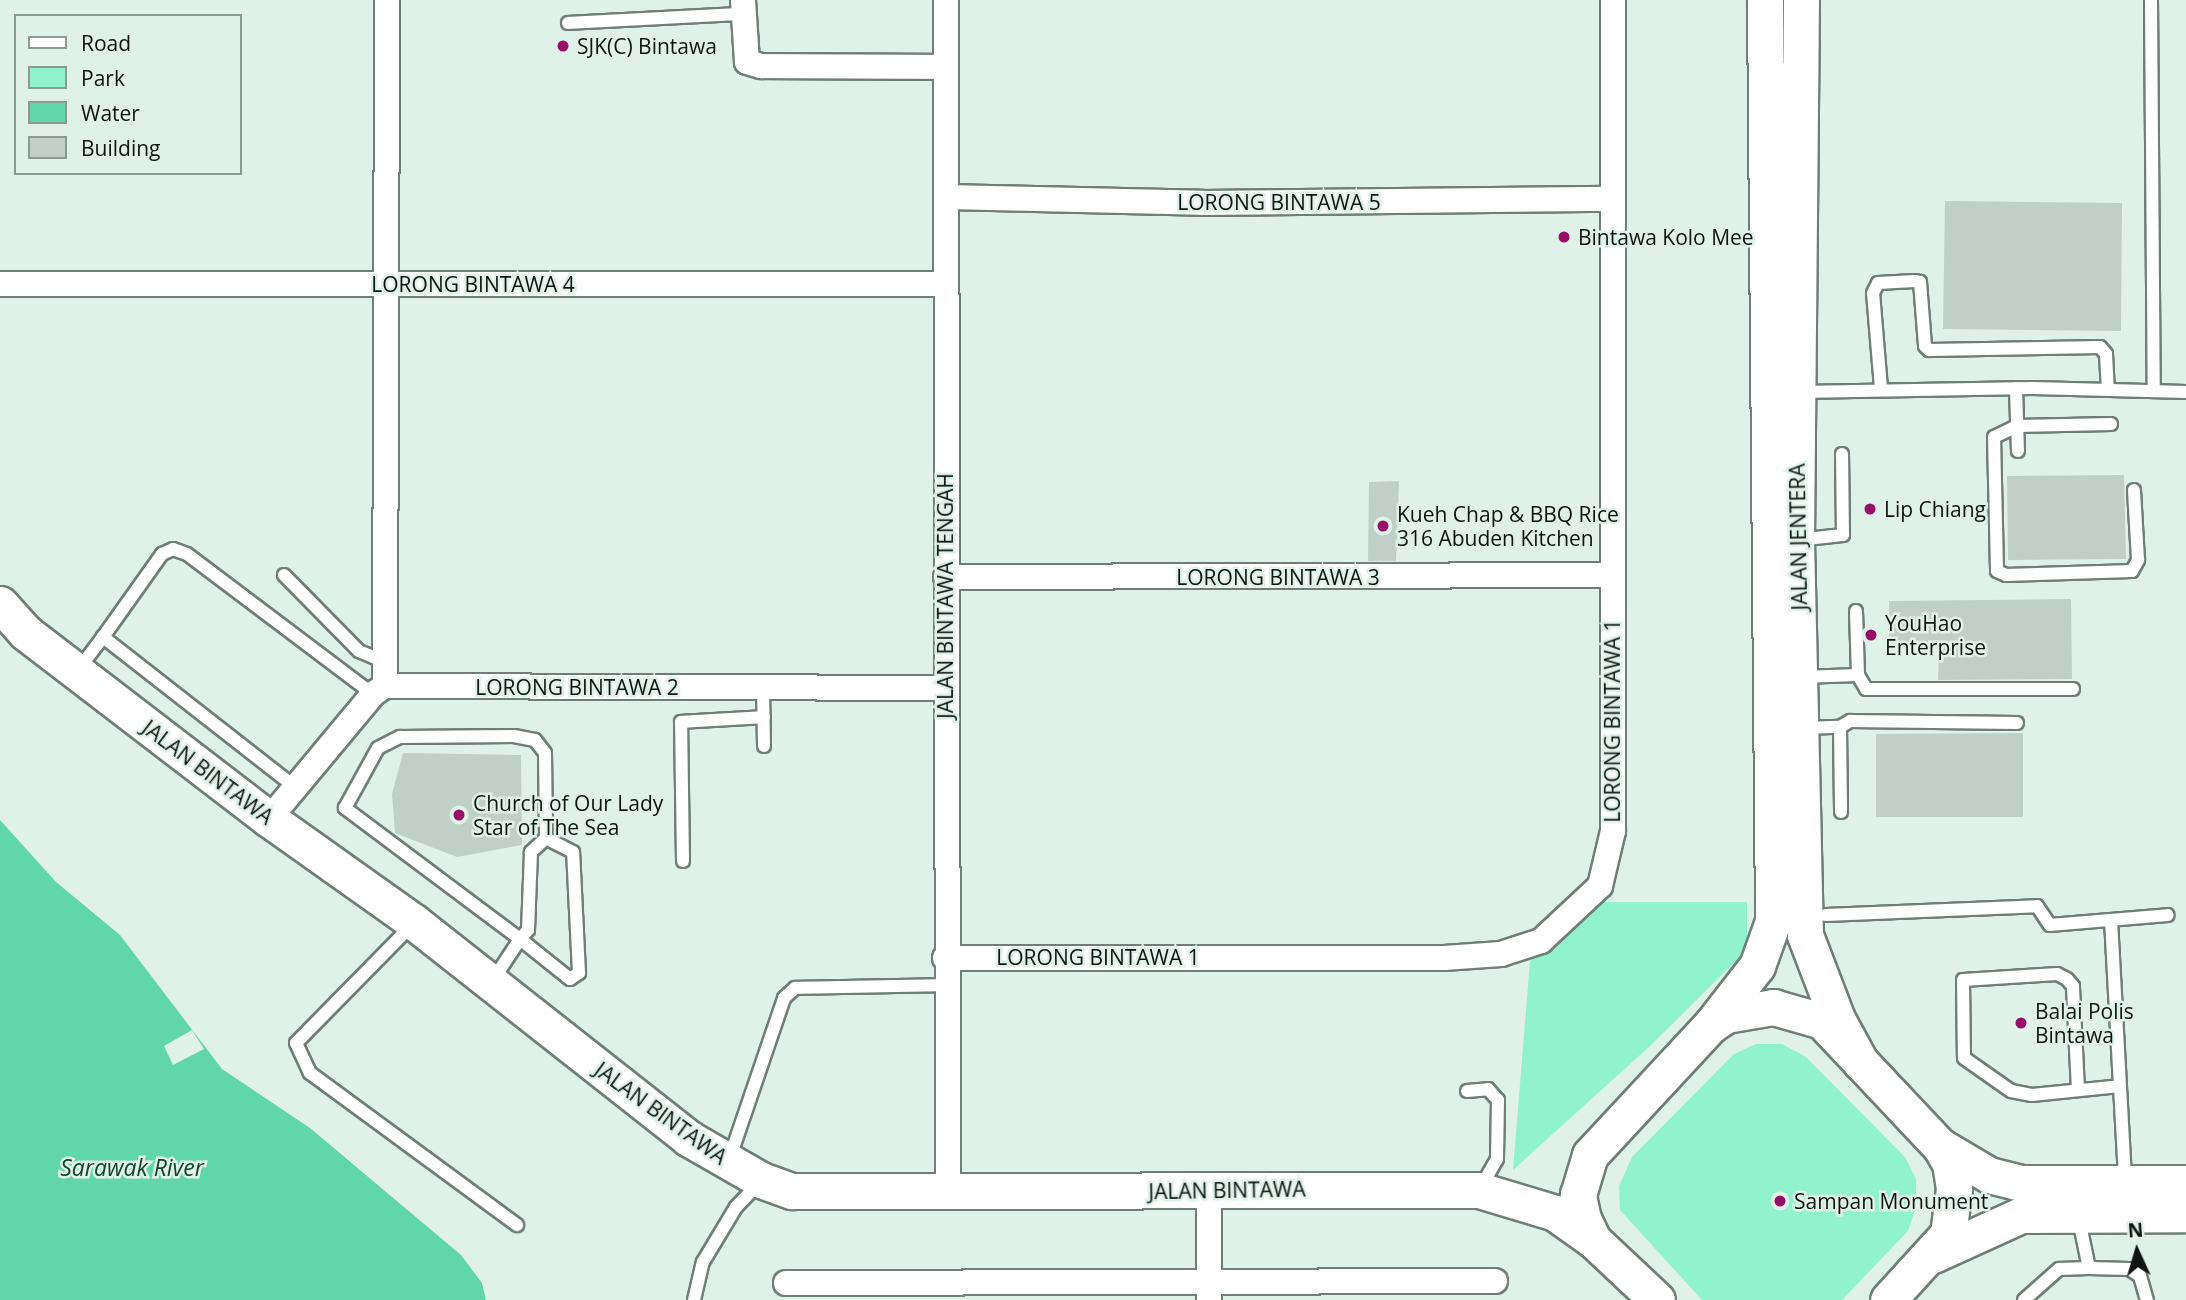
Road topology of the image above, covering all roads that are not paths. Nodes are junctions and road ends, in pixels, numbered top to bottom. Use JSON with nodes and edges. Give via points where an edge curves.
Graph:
{"nodes":[{"id":1,"x":387,"y":0,"type":"edge"},
{"id":2,"x":946,"y":0,"type":"edge"},
{"id":3,"x":1613,"y":0,"type":"edge"},
{"id":4,"x":1765,"y":0,"type":"edge"},
{"id":5,"x":1801,"y":0,"type":"edge"},
{"id":6,"x":2151,"y":0,"type":"edge"},
{"id":7,"x":743,"y":7,"type":"edge"},
{"id":8,"x":568,"y":23,"type":"dead end"},
{"id":9,"x":947,"y":67,"type":"junction"},
{"id":10,"x":946,"y":197,"type":"junction"},
{"id":11,"x":1613,"y":199,"type":"junction"},
{"id":12,"x":0,"y":284,"type":"edge"},
{"id":13,"x":383,"y":284,"type":"junction"},
{"id":14,"x":946,"y":284,"type":"junction"},
{"id":15,"x":1881,"y":388,"type":"junction"},
{"id":16,"x":2016,"y":388,"type":"junction"},
{"id":17,"x":2108,"y":388,"type":"junction"},
{"id":18,"x":2154,"y":391,"type":"junction"},
{"id":19,"x":1798,"y":392,"type":"junction"},
{"id":20,"x":2186,"y":392,"type":"edge"},
{"id":21,"x":2111,"y":424,"type":"dead end"},
{"id":22,"x":2017,"y":426,"type":"junction"},
{"id":23,"x":2018,"y":451,"type":"dead end"},
{"id":24,"x":1842,"y":454,"type":"dead end"},
{"id":25,"x":2134,"y":490,"type":"dead end"},
{"id":26,"x":1796,"y":540,"type":"junction"},
{"id":27,"x":284,"y":575,"type":"dead end"},
{"id":28,"x":1611,"y":575,"type":"junction"},
{"id":29,"x":946,"y":577,"type":"junction"},
{"id":30,"x":0,"y":604,"type":"edge"},
{"id":31,"x":1856,"y":611,"type":"dead end"},
{"id":32,"x":103,"y":637,"type":"junction"},
{"id":33,"x":385,"y":662,"type":"junction"},
{"id":34,"x":77,"y":672,"type":"junction"},
{"id":35,"x":1858,"y":675,"type":"junction"},
{"id":36,"x":1801,"y":677,"type":"junction"},
{"id":37,"x":763,"y":688,"type":"junction"},
{"id":38,"x":945,"y":688,"type":"junction"},
{"id":39,"x":2073,"y":689,"type":"dead end"},
{"id":40,"x":379,"y":690,"type":"junction"},
{"id":41,"x":764,"y":717,"type":"junction"},
{"id":42,"x":2017,"y":723,"type":"dead end"},
{"id":43,"x":1840,"y":727,"type":"junction"},
{"id":44,"x":1802,"y":728,"type":"junction"},
{"id":45,"x":764,"y":746,"type":"dead end"},
{"id":46,"x":295,"y":787,"type":"junction"},
{"id":47,"x":1841,"y":812,"type":"dead end"},
{"id":48,"x":269,"y":819,"type":"junction"},
{"id":49,"x":546,"y":838,"type":"junction"},
{"id":50,"x":683,"y":861,"type":"dead end"},
{"id":51,"x":1826,"y":915,"type":"dead end"},
{"id":52,"x":2168,"y":915,"type":"dead end"},
{"id":53,"x":2111,"y":920,"type":"junction"},
{"id":54,"x":414,"y":922,"type":"junction"},
{"id":55,"x":520,"y":939,"type":"junction"},
{"id":56,"x":944,"y":958,"type":"junction"},
{"id":57,"x":491,"y":983,"type":"junction"},
{"id":58,"x":945,"y":985,"type":"junction"},
{"id":59,"x":1711,"y":1025,"type":"junction"},
{"id":60,"x":1861,"y":1063,"type":"junction"},
{"id":61,"x":2120,"y":1086,"type":"junction"},
{"id":62,"x":2078,"y":1090,"type":"junction"},
{"id":63,"x":1467,"y":1091,"type":"dead end"},
{"id":64,"x":1940,"y":1146,"type":"junction"},
{"id":65,"x":1590,"y":1155,"type":"junction"},
{"id":66,"x":728,"y":1164,"type":"junction"},
{"id":67,"x":761,"y":1180,"type":"junction"},
{"id":68,"x":2125,"y":1183,"type":"junction"},
{"id":69,"x":2186,"y":1183,"type":"edge"},
{"id":70,"x":1479,"y":1190,"type":"junction"},
{"id":71,"x":948,"y":1191,"type":"junction"},
{"id":72,"x":1209,"y":1192,"type":"junction"},
{"id":73,"x":1515,"y":1198,"type":"junction"},
{"id":74,"x":2077,"y":1212,"type":"junction"},
{"id":75,"x":2186,"y":1214,"type":"edge"},
{"id":76,"x":516,"y":1225,"type":"dead end"},
{"id":77,"x":1593,"y":1240,"type":"junction"},
{"id":78,"x":1932,"y":1255,"type":"junction"},
{"id":79,"x":2089,"y":1268,"type":"junction"},
{"id":80,"x":1494,"y":1281,"type":"dead end"},
{"id":81,"x":786,"y":1283,"type":"dead end"},
{"id":82,"x":1208,"y":1292,"type":"edge"},
{"id":83,"x":694,"y":1300,"type":"edge"},
{"id":84,"x":1657,"y":1300,"type":"edge"},
{"id":85,"x":1888,"y":1300,"type":"edge"},
{"id":86,"x":2024,"y":1300,"type":"edge"},
{"id":87,"x":2147,"y":1300,"type":"edge"}],
"edges":[{"from":1,"to":13,"type":"street"},
{"from":2,"to":9,"type":"street","name":"JALAN BINTAWA TENGAH"},
{"from":3,"to":11,"type":"street","name":"LORONG BINTAWA 1"},
{"from":4,"to":59,"type":"street","name":"JALAN JENTERA","via":[[1773,921],[1757,966]]},
{"from":5,"to":19,"type":"street","name":"JALAN JENTERA"},
{"from":6,"to":18,"type":"lane"},
{"from":7,"to":8,"type":"lane"},
{"from":7,"to":9,"type":"street","via":[[747,62],[761,66]]},
{"from":9,"to":10,"type":"street","name":"JALAN BINTAWA TENGAH"},
{"from":10,"to":11,"type":"street","name":"LORONG BINTAWA 5","via":[[1202,203]]},
{"from":10,"to":14,"type":"street","name":"JALAN BINTAWA TENGAH"},
{"from":11,"to":28,"type":"street","name":"LORONG BINTAWA 1"},
{"from":12,"to":13,"type":"street","name":"LORONG BINTAWA 4"},
{"from":13,"to":14,"type":"street","name":"LORONG BINTAWA 4"},
{"from":13,"to":33,"type":"street"},
{"from":14,"to":29,"type":"street","name":"JALAN BINTAWA TENGAH"},
{"from":15,"to":16,"type":"lane"},
{"from":15,"to":17,"type":"lane","via":[[1872,293],[1878,283],[1915,281],[1920,282],[1929,350],[2100,347],[2106,354]]},
{"from":15,"to":19,"type":"lane"},
{"from":16,"to":17,"type":"lane"},
{"from":16,"to":22,"type":"lane"},
{"from":17,"to":18,"type":"lane"},
{"from":18,"to":20,"type":"lane"},
{"from":19,"to":26,"type":"street","name":"JALAN JENTERA"},
{"from":21,"to":22,"type":"lane"},
{"from":22,"to":23,"type":"lane"},
{"from":22,"to":25,"type":"lane","via":[[1994,438],[1997,571],[2006,575],[2132,571],[2138,559]]},
{"from":24,"to":26,"type":"lane","via":[[1843,536]]},
{"from":26,"to":36,"type":"street","name":"JALAN JENTERA"},
{"from":27,"to":33,"type":"lane","via":[[359,651]]},
{"from":28,"to":29,"type":"street","name":"LORONG BINTAWA 3"},
{"from":28,"to":56,"type":"street","name":"LORONG BINTAWA 1","via":[[1613,831],[1600,886],[1541,942],[1501,954],[1444,958]]},
{"from":29,"to":38,"type":"street","name":"JALAN BINTAWA TENGAH"},
{"from":30,"to":34,"type":"street","name":"JALAN BINTAWA","via":[[25,632]]},
{"from":31,"to":35,"type":"lane"},
{"from":32,"to":34,"type":"lane"},
{"from":32,"to":40,"type":"lane","via":[[163,554],[173,549],[187,554]]},
{"from":32,"to":46,"type":"lane"},
{"from":33,"to":40,"type":"street"},
{"from":34,"to":48,"type":"street","name":"JALAN BINTAWA"},
{"from":35,"to":36,"type":"lane"},
{"from":35,"to":39,"type":"lane","via":[[1866,688],[1877,691]]},
{"from":36,"to":44,"type":"street","name":"JALAN JENTERA"},
{"from":37,"to":38,"type":"street","name":"LORONG BINTAWA 2"},
{"from":37,"to":40,"type":"street","name":"LORONG BINTAWA 2"},
{"from":37,"to":41,"type":"lane"},
{"from":38,"to":56,"type":"street","name":"JALAN BINTAWA TENGAH"},
{"from":40,"to":46,"type":"street"},
{"from":41,"to":45,"type":"lane"},
{"from":41,"to":50,"type":"lane","via":[[681,722]]},
{"from":42,"to":43,"type":"lane","via":[[1850,721]]},
{"from":43,"to":44,"type":"lane"},
{"from":43,"to":47,"type":"lane"},
{"from":44,"to":60,"type":"street","name":"JALAN JENTERA","via":[[1805,935],[1837,1019]]},
{"from":46,"to":48,"type":"street"},
{"from":48,"to":54,"type":"street","name":"JALAN BINTAWA"},
{"from":49,"to":55,"type":"lane","via":[[531,852],[528,930]]},
{"from":49,"to":55,"type":"lane","via":[[573,852],[577,977],[570,979]]},
{"from":49,"to":55,"type":"lane","via":[[545,754],[535,740],[514,736],[400,737],[378,748],[346,802],[349,815]]},
{"from":51,"to":53,"type":"lane","via":[[2022,905],[2037,906],[2050,925]]},
{"from":52,"to":53,"type":"lane"},
{"from":53,"to":61,"type":"lane"},
{"from":54,"to":57,"type":"street","name":"JALAN BINTAWA"},
{"from":54,"to":76,"type":"lane","via":[[296,1044],[310,1073]]},
{"from":55,"to":57,"type":"lane"},
{"from":56,"to":58,"type":"street","name":"JALAN BINTAWA TENGAH"},
{"from":57,"to":66,"type":"street","name":"JALAN BINTAWA","via":[[688,1138]]},
{"from":58,"to":66,"type":"lane","via":[[794,988],[784,998]]},
{"from":58,"to":71,"type":"street","name":"JALAN BINTAWA TENGAH"},
{"from":59,"to":60,"type":"street","via":[[1747,1010],[1797,1011],[1822,1021]]},
{"from":59,"to":65,"type":"street","name":"JALAN JENTERA"},
{"from":60,"to":64,"type":"street"},
{"from":61,"to":62,"type":"lane"},
{"from":61,"to":68,"type":"lane"},
{"from":62,"to":62,"type":"lane","via":[[2019,1095],[1964,1058],[1959,986],[1963,980],[2057,974],[2067,979],[2073,986]]},
{"from":63,"to":70,"type":"lane","via":[[1488,1089],[1498,1100],[1497,1159]]},
{"from":64,"to":68,"type":"street","via":[[1989,1175],[2021,1183]]},
{"from":64,"to":78,"type":"street","via":[[1950,1163],[1953,1215],[1948,1234]]},
{"from":65,"to":73,"type":"street","name":"JALAN JENTERA","via":[[1568,1174]]},
{"from":65,"to":77,"type":"street","via":[[1578,1195]]},
{"from":66,"to":67,"type":"street","name":"JALAN BINTAWA"},
{"from":67,"to":71,"type":"street","name":"JALAN BINTAWA","via":[[792,1191]]},
{"from":67,"to":83,"type":"lane","via":[[736,1207],[703,1262]]},
{"from":68,"to":69,"type":"street"},
{"from":70,"to":72,"type":"street","name":"JALAN BINTAWA"},
{"from":70,"to":73,"type":"street","name":"JALAN BINTAWA"},
{"from":71,"to":72,"type":"street","name":"JALAN BINTAWA"},
{"from":72,"to":82,"type":"street"},
{"from":73,"to":77,"type":"street","name":"JALAN BINTAWA","via":[[1555,1213]]},
{"from":74,"to":75,"type":"street"},
{"from":74,"to":78,"type":"street","via":[[2021,1215]]},
{"from":74,"to":79,"type":"lane"},
{"from":77,"to":84,"type":"street","name":"JALAN BINTAWA"},
{"from":78,"to":85,"type":"street"},
{"from":79,"to":86,"type":"lane","via":[[2059,1269]]},
{"from":79,"to":87,"type":"lane","via":[[2129,1269],[2140,1276]]},
{"from":80,"to":82,"type":"street"},
{"from":81,"to":82,"type":"street"}]}
